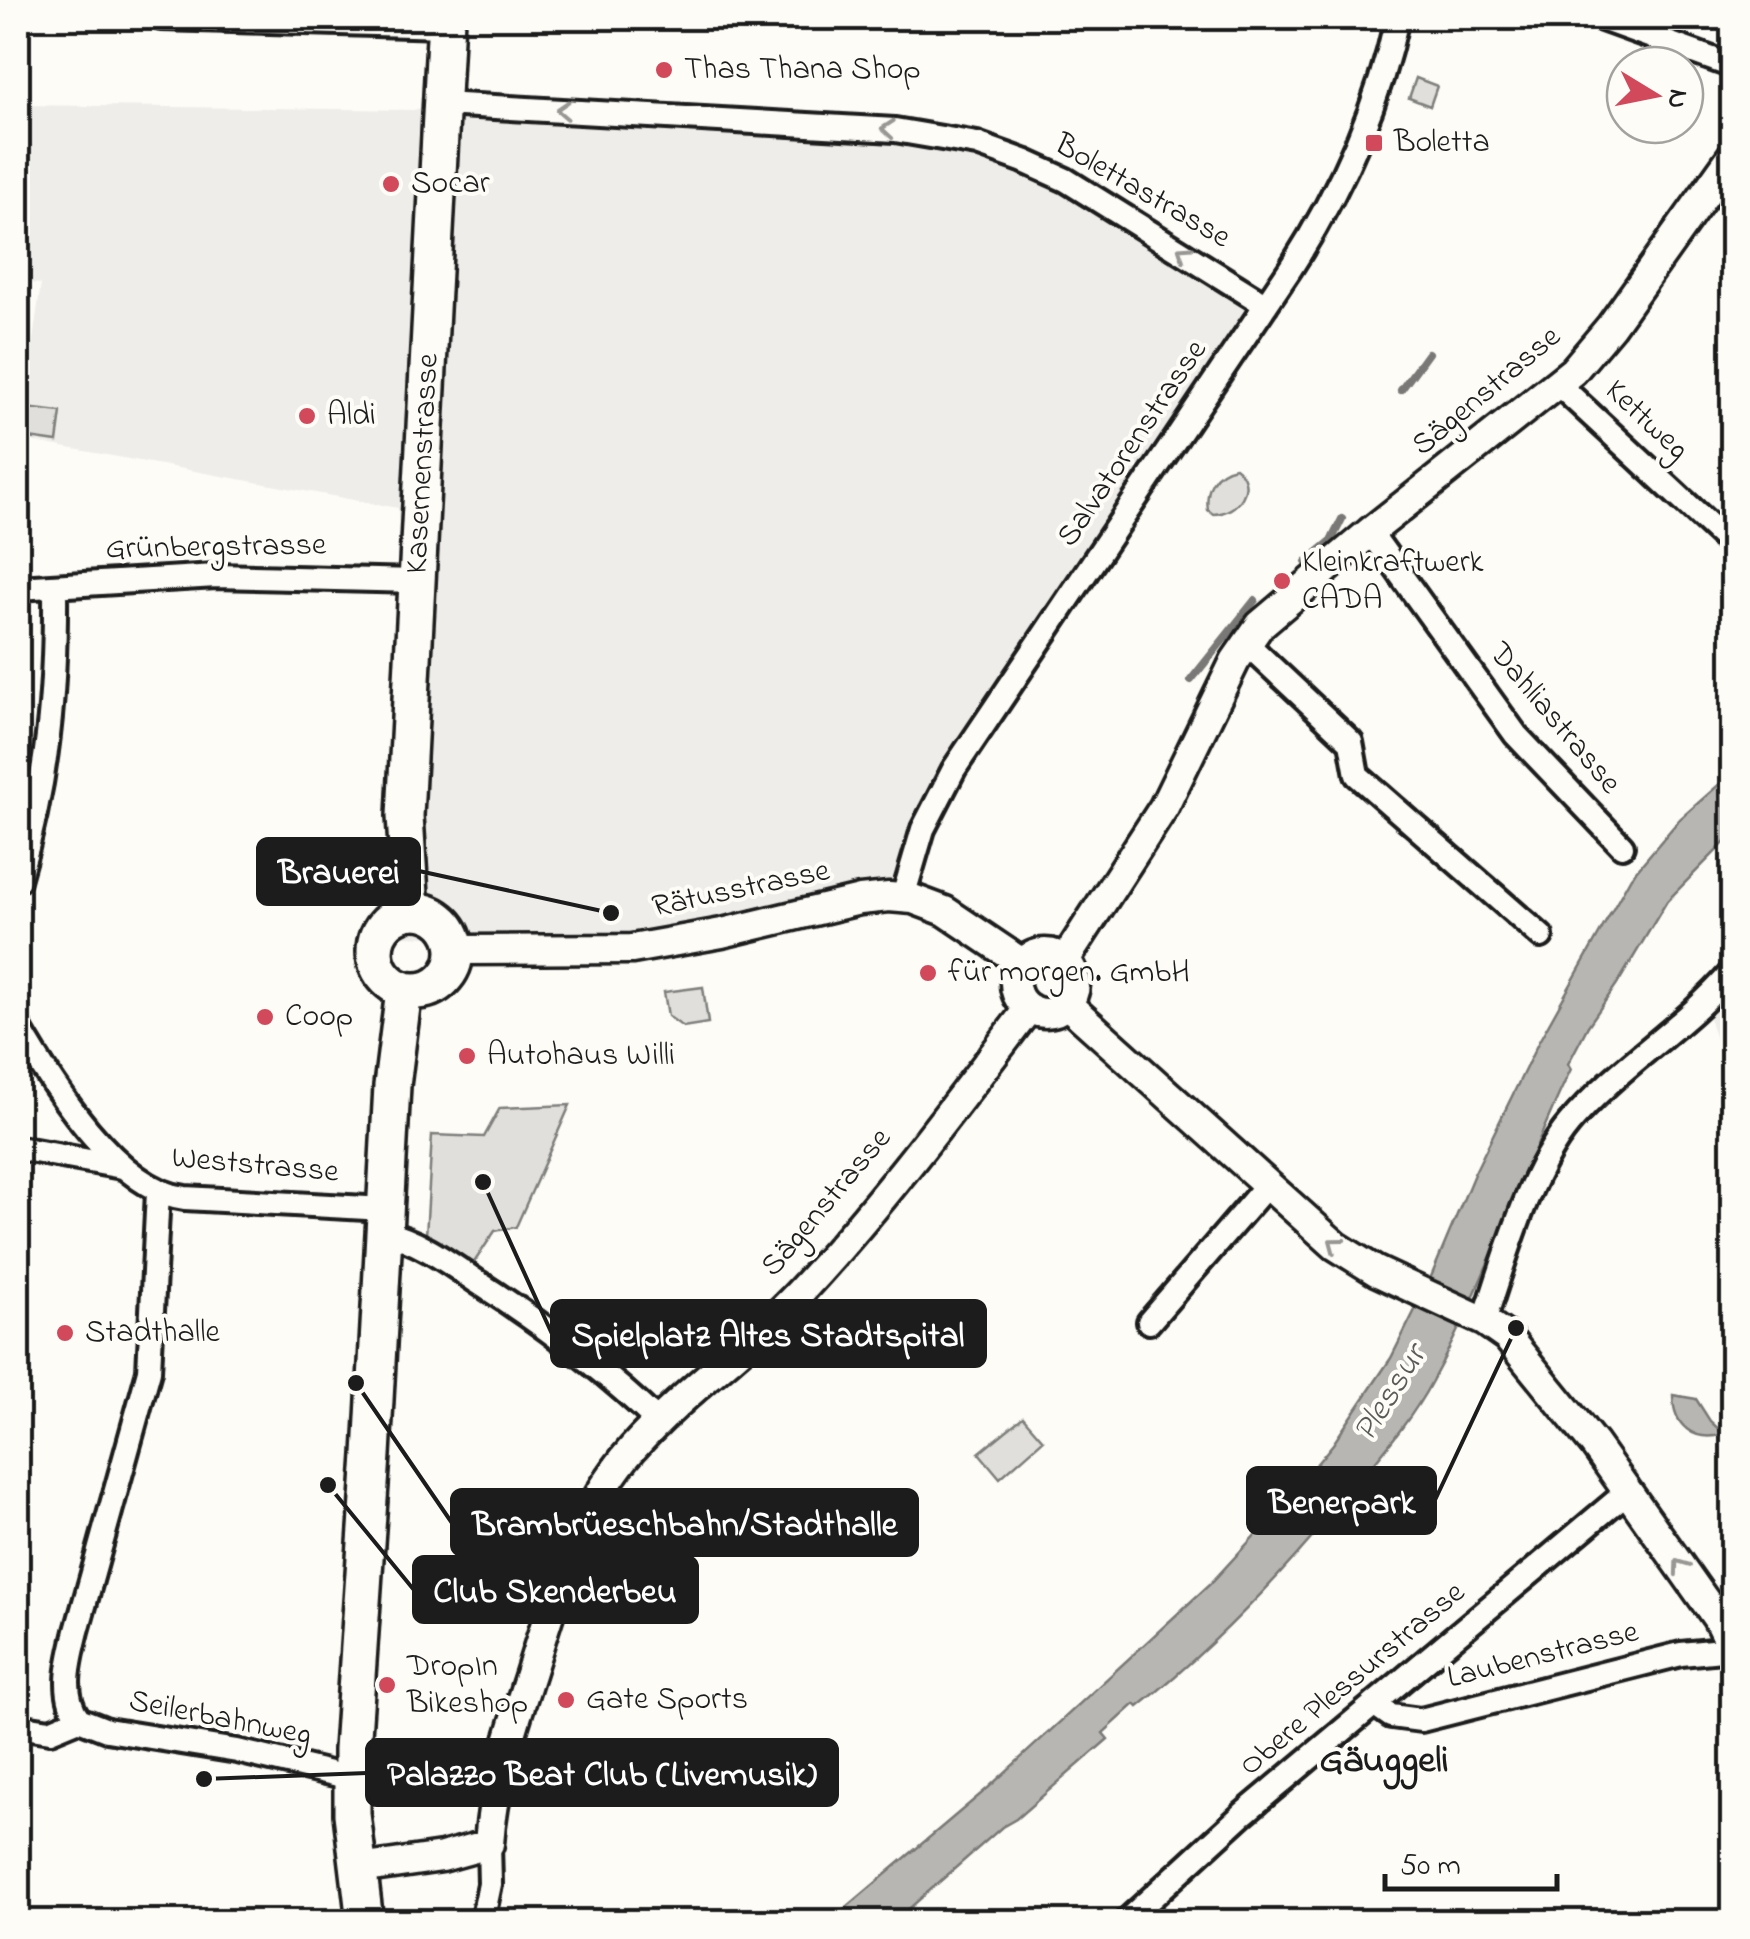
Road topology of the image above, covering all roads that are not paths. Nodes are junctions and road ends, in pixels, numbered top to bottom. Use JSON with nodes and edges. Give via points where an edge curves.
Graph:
{"nodes":[{"id":1,"x":161,"y":18,"type":"edge"},
{"id":2,"x":1397,"y":18,"type":"edge"},
{"id":3,"x":1599,"y":18,"type":"edge"},
{"id":4,"x":445,"y":22,"type":"edge"},
{"id":5,"x":1732,"y":66,"type":"edge"},
{"id":6,"x":442,"y":104,"type":"junction"},
{"id":7,"x":1732,"y":156,"type":"edge"},
{"id":8,"x":1266,"y":305,"type":"junction"},
{"id":9,"x":1558,"y":384,"type":"junction"},
{"id":10,"x":1370,"y":532,"type":"junction"},
{"id":11,"x":1732,"y":546,"type":"edge"},
{"id":12,"x":416,"y":581,"type":"junction"},
{"id":13,"x":56,"y":586,"type":"junction"},
{"id":14,"x":18,"y":588,"type":"edge"},
{"id":15,"x":1246,"y":644,"type":"junction"},
{"id":16,"x":1622,"y":846,"type":"dead end"},
{"id":17,"x":18,"y":880,"type":"edge"},
{"id":18,"x":903,"y":898,"type":"junction"},
{"id":19,"x":411,"y":911,"type":"junction"},
{"id":20,"x":1541,"y":936,"type":"dead end"},
{"id":21,"x":455,"y":950,"type":"junction"},
{"id":22,"x":1065,"y":960,"type":"junction"},
{"id":23,"x":1022,"y":963,"type":"junction"},
{"id":24,"x":1731,"y":976,"type":"edge"},
{"id":25,"x":404,"y":990,"type":"junction"},
{"id":26,"x":1066,"y":1004,"type":"junction"},
{"id":27,"x":1029,"y":1008,"type":"junction"},
{"id":28,"x":18,"y":1026,"type":"edge"},
{"id":29,"x":18,"y":1148,"type":"edge"},
{"id":30,"x":122,"y":1167,"type":"junction"},
{"id":31,"x":1267,"y":1185,"type":"junction"},
{"id":32,"x":158,"y":1192,"type":"junction"},
{"id":33,"x":384,"y":1220,"type":"junction"},
{"id":34,"x":1478,"y":1319,"type":"junction"},
{"id":35,"x":1149,"y":1322,"type":"dead end"},
{"id":36,"x":658,"y":1422,"type":"junction"},
{"id":37,"x":1626,"y":1492,"type":"junction"},
{"id":38,"x":1732,"y":1649,"type":"edge"},
{"id":39,"x":1374,"y":1704,"type":"junction"},
{"id":40,"x":79,"y":1720,"type":"junction"},
{"id":41,"x":18,"y":1726,"type":"edge"},
{"id":42,"x":351,"y":1778,"type":"junction"},
{"id":43,"x":489,"y":1844,"type":"junction"},
{"id":44,"x":359,"y":1868,"type":"junction"},
{"id":45,"x":364,"y":1922,"type":"edge"},
{"id":46,"x":482,"y":1922,"type":"edge"},
{"id":47,"x":1125,"y":1922,"type":"edge"}],
"edges":[{"from":1,"to":4,"type":"street"},
{"from":2,"to":8,"type":"street","name":"Salvatorenstrasse","via":[[1341,184]]},
{"from":3,"to":5,"type":"street"},
{"from":4,"to":6,"type":"main road","name":"Kasernenstrasse"},
{"from":8,"to":6,"type":"street","name":"Bolettastrasse","one_way":true,"via":[[1066,180],[976,144],[896,130]]},
{"from":6,"to":12,"type":"main road","name":"Kasernenstrasse"},
{"from":7,"to":9,"type":"street","name":"Sägenstrasse","via":[[1610,326]]},
{"from":8,"to":18,"type":"street","name":"Salvatorenstrasse","via":[[948,779],[918,842]]},
{"from":9,"to":10,"type":"street","name":"Sägenstrasse"},
{"from":9,"to":11,"type":"street","name":"Kettweg"},
{"from":10,"to":15,"type":"street","name":"Sägenstrasse"},
{"from":10,"to":16,"type":"street","name":"Dahliastrasse","via":[[1516,735]]},
{"from":12,"to":13,"type":"street","name":"Grünbergstrasse","via":[[216,576]]},
{"from":12,"to":19,"type":"main road","name":"Kasernenstrasse","via":[[405,816]]},
{"from":13,"to":14,"type":"street","name":"Grünbergstrasse"},
{"from":13,"to":17,"type":"street","via":[[51,733]]},
{"from":15,"to":20,"type":"street","via":[[1351,742],[1357,776]]},
{"from":15,"to":22,"type":"street","name":"Sägenstrasse","via":[[1164,807]]},
{"from":18,"to":21,"type":"street","name":"Rätusstrasse","via":[[860,900],[632,949]]},
{"from":18,"to":23,"type":"street","name":"Rätusstrasse","via":[[958,918]]},
{"from":19,"to":21,"type":"main road","via":[[442,921]]},
{"from":19,"to":25,"type":"main road","via":[[386,922],[375,944],[382,974]]},
{"from":21,"to":25,"type":"main road","via":[[439,983]]},
{"from":22,"to":23,"type":"street","via":[[1043,953]]},
{"from":22,"to":26,"type":"street","via":[[1075,982]]},
{"from":23,"to":27,"type":"street","via":[[1016,987]]},
{"from":24,"to":34,"type":"street","via":[[1556,1141]]},
{"from":25,"to":33,"type":"main road"},
{"from":26,"to":27,"type":"street","via":[[1048,1013]]},
{"from":26,"to":31,"type":"street"},
{"from":27,"to":36,"type":"street","name":"Sägenstrasse","via":[[821,1269]]},
{"from":28,"to":30,"type":"street","name":"Weststrasse"},
{"from":29,"to":30,"type":"street"},
{"from":30,"to":32,"type":"street","name":"Weststrasse"},
{"from":34,"to":31,"type":"street","one_way":true,"via":[[1345,1252]]},
{"from":31,"to":35,"type":"street"},
{"from":32,"to":33,"type":"street","name":"Weststrasse"},
{"from":32,"to":40,"type":"street","name":"Seilerbahnweg","via":[[148,1371],[69,1672]]},
{"from":33,"to":36,"type":"street","name":"Weststrasse","via":[[538,1321]]},
{"from":33,"to":42,"type":"main road"},
{"from":34,"to":37,"type":"street","via":[[1507,1337],[1536,1370]]},
{"from":36,"to":43,"type":"street","name":"Sägenstrasse","via":[[606,1484],[568,1558],[502,1763]]},
{"from":38,"to":37,"type":"street","one_way":true,"via":[[1718,1618]]},
{"from":37,"to":39,"type":"street","name":"Obere Plessurstrasse"},
{"from":38,"to":39,"type":"street","name":"Laubenstrasse","via":[[1681,1654],[1421,1720],[1391,1716]]},
{"from":39,"to":47,"type":"street","name":"Obere Plessurstrasse"},
{"from":40,"to":41,"type":"street","name":"Seilerbahnweg","via":[[50,1731]]},
{"from":40,"to":42,"type":"street","name":"Seilerbahnweg"},
{"from":42,"to":44,"type":"main road"},
{"from":43,"to":44,"type":"street"},
{"from":43,"to":46,"type":"street","name":"Sägenstrasse"},
{"from":44,"to":45,"type":"main road"}]}
